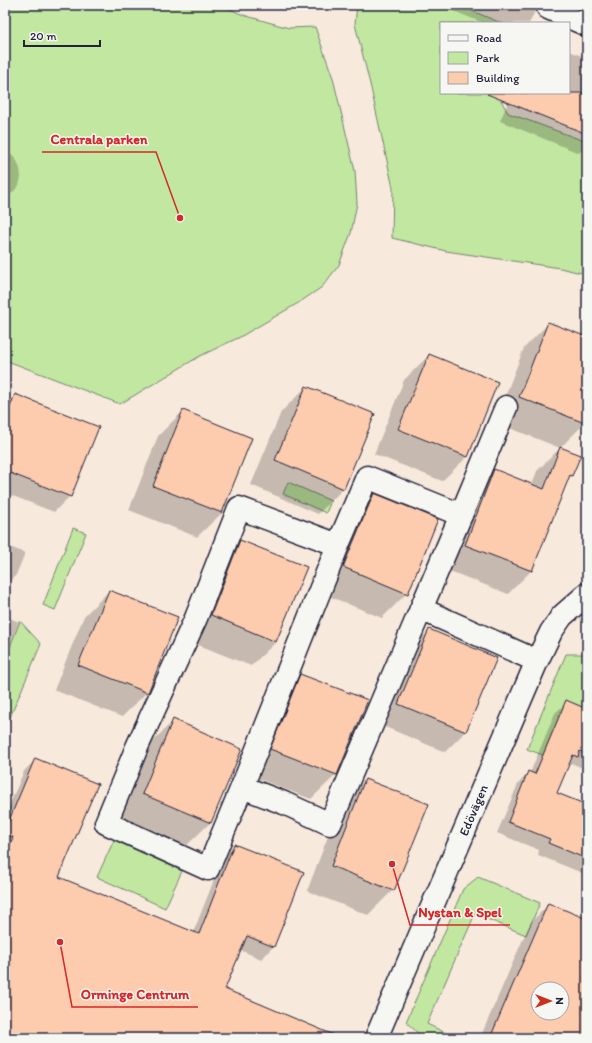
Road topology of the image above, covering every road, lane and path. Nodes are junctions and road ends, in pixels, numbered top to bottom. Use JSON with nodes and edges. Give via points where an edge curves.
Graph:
{"nodes":[{"id":1,"x":549,"y":5,"type":"edge"},
{"id":2,"x":587,"y":25,"type":"edge"},
{"id":3,"x":506,"y":407,"type":"dead end"},
{"id":4,"x":461,"y":515,"type":"junction"},
{"id":5,"x":338,"y":545,"type":"junction"},
{"id":6,"x":587,"y":594,"type":"edge"},
{"id":7,"x":420,"y":609,"type":"junction"},
{"id":8,"x":536,"y":661,"type":"junction"},
{"id":9,"x":242,"y":787,"type":"junction"},
{"id":10,"x":379,"y":1037,"type":"edge"}],
"edges":[{"from":1,"to":2,"type":"street","via":[[548,8]]},
{"from":3,"to":4,"type":"street"},
{"from":4,"to":5,"type":"street","via":[[367,477]]},
{"from":4,"to":7,"type":"street"},
{"from":5,"to":9,"type":"street"},
{"from":5,"to":9,"type":"street","via":[[239,508],[196,618],[137,747],[106,823],[208,869]]},
{"from":6,"to":8,"type":"street","name":"Edövägen","via":[[562,616]]},
{"from":7,"to":8,"type":"street"},
{"from":7,"to":9,"type":"street","via":[[330,824]]},
{"from":8,"to":10,"type":"street","name":"Edövägen"}]}
